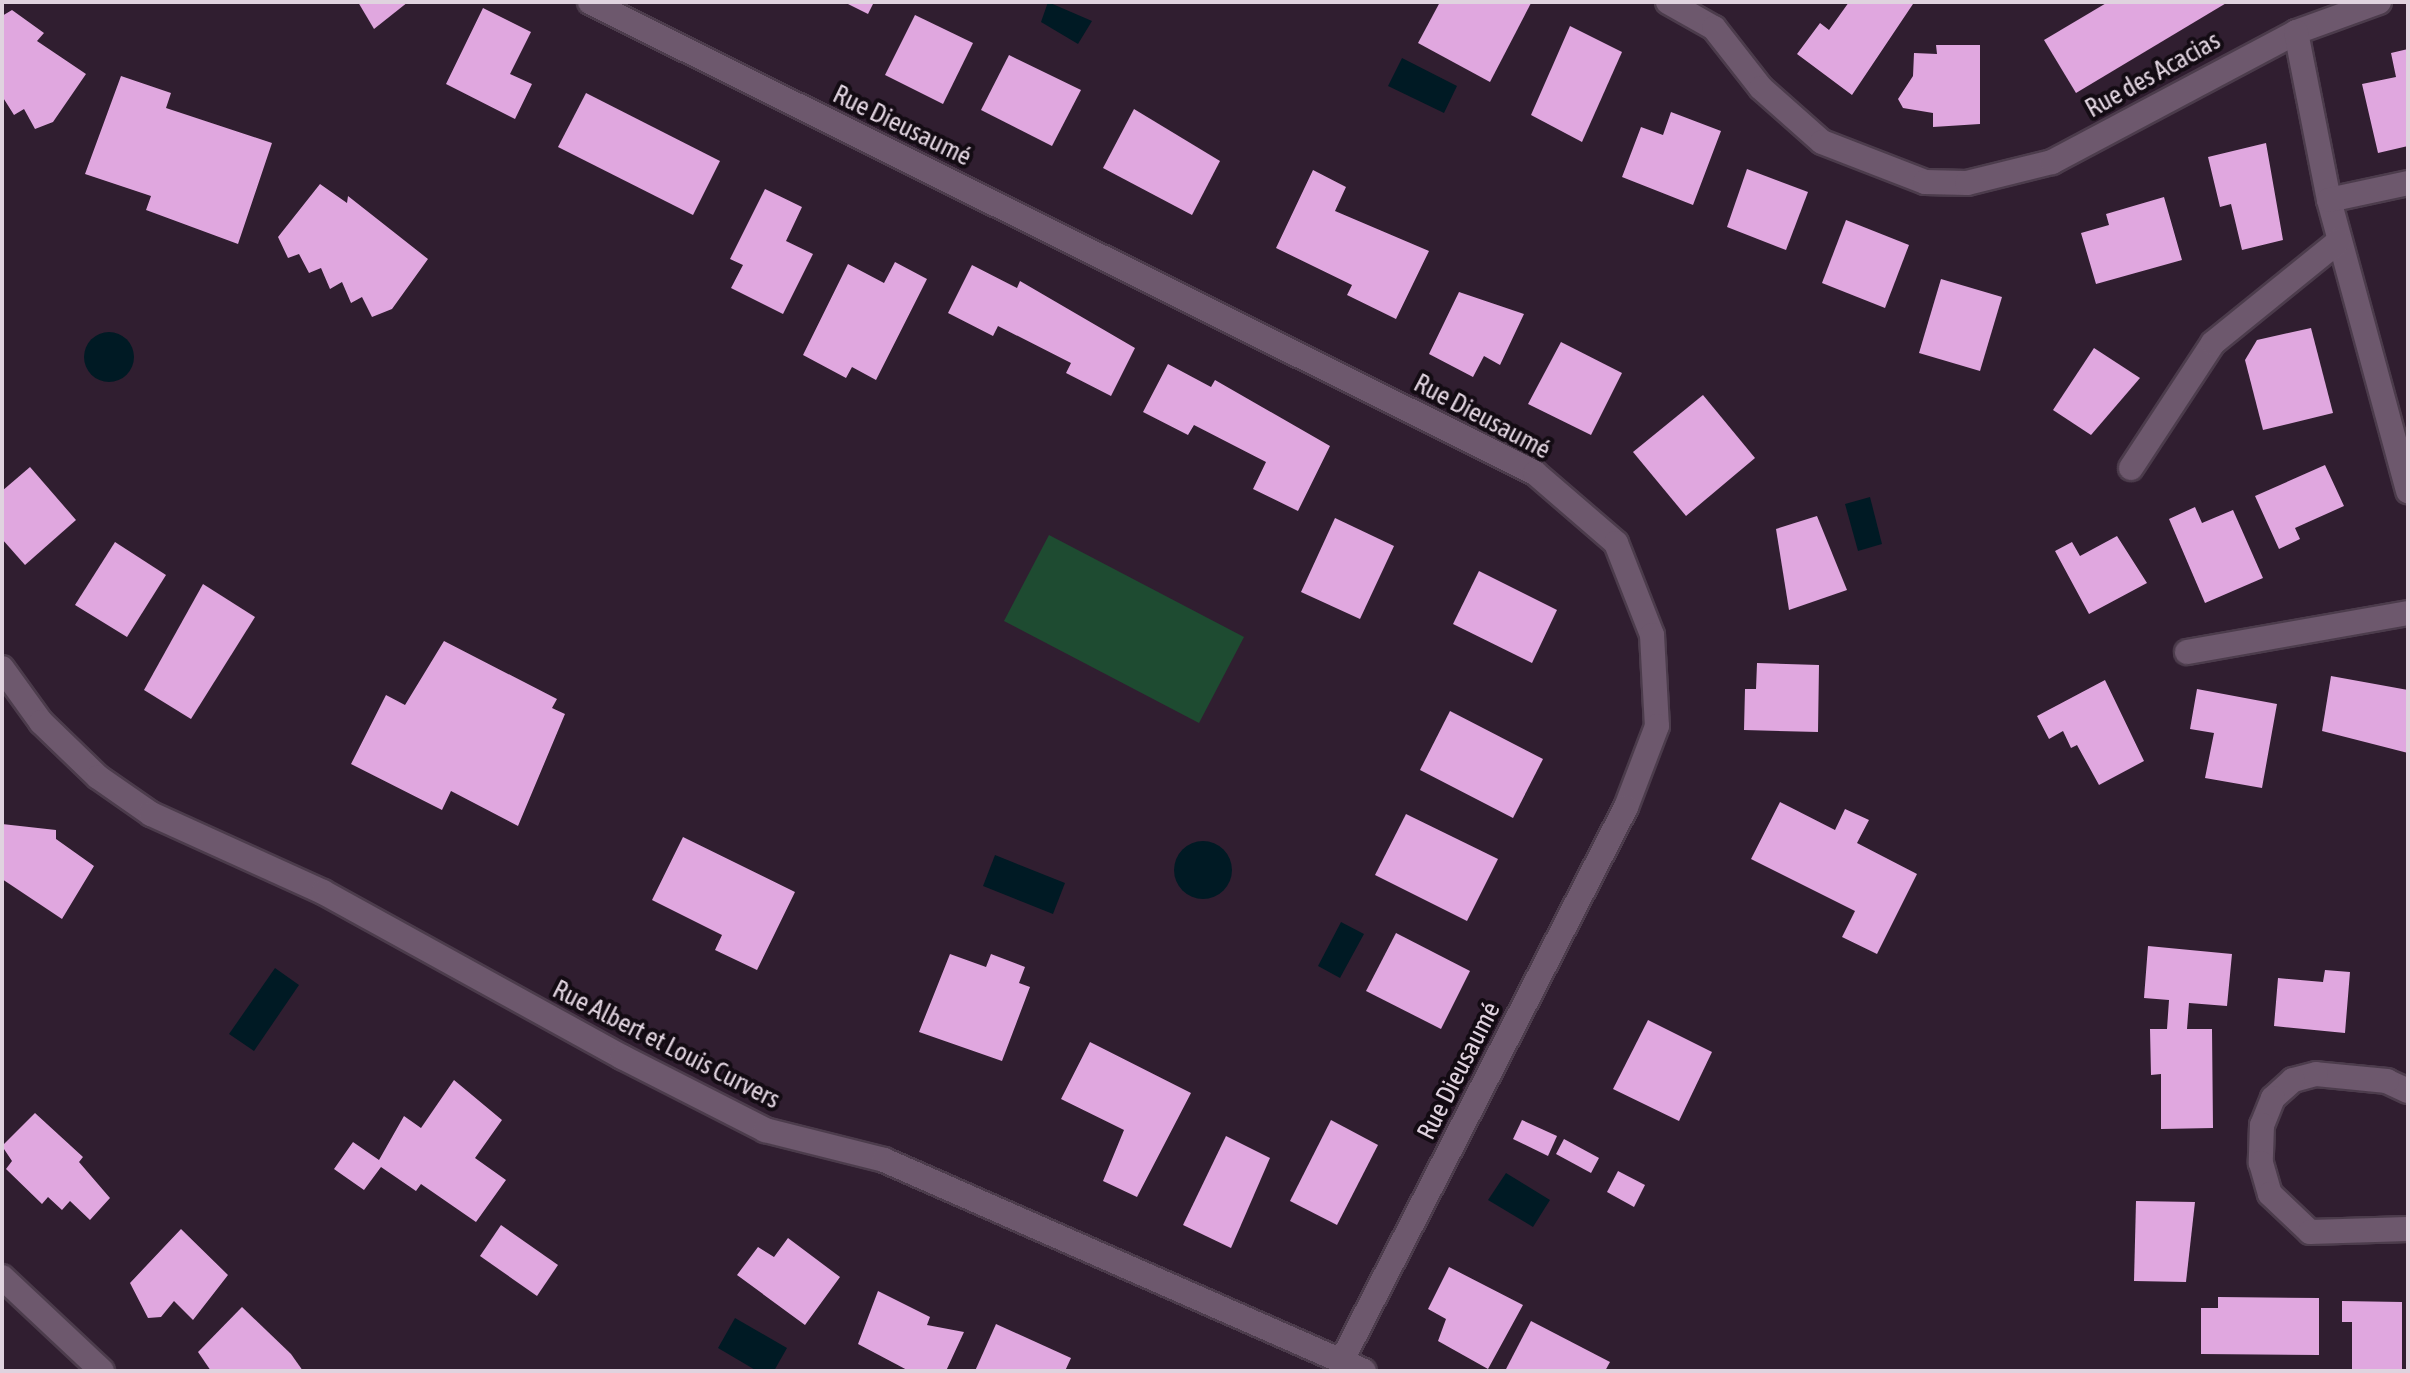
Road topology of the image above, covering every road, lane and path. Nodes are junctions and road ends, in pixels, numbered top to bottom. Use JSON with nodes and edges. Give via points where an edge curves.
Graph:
{"nodes":[{"id":1,"x":590,"y":2,"type":"edge"},
{"id":2,"x":1668,"y":2,"type":"edge"},
{"id":3,"x":1709,"y":2,"type":"edge"},
{"id":4,"x":2379,"y":2,"type":"edge"},
{"id":5,"x":1714,"y":28,"type":"junction"},
{"id":6,"x":2296,"y":32,"type":"junction"},
{"id":7,"x":2408,"y":183,"type":"edge"},
{"id":8,"x":2329,"y":200,"type":"junction"},
{"id":9,"x":2339,"y":241,"type":"junction"},
{"id":10,"x":2131,"y":468,"type":"dead end"},
{"id":11,"x":2408,"y":491,"type":"edge"},
{"id":12,"x":2408,"y":613,"type":"edge"},
{"id":13,"x":2187,"y":652,"type":"dead end"},
{"id":14,"x":2,"y":668,"type":"edge"},
{"id":15,"x":2408,"y":1091,"type":"edge"},
{"id":16,"x":2408,"y":1229,"type":"edge"},
{"id":17,"x":2,"y":1277,"type":"edge"},
{"id":18,"x":1342,"y":1360,"type":"junction"},
{"id":19,"x":102,"y":1371,"type":"edge"},
{"id":20,"x":1364,"y":1371,"type":"edge"}],
"edges":[{"from":1,"to":18,"type":"street","name":"Rue Dieusaumé","via":[[1535,473],[1616,543],[1652,635],[1657,726],[1626,807]]},
{"from":2,"to":5,"type":"street"},
{"from":3,"to":5,"type":"street"},
{"from":4,"to":6,"type":"street","name":"Rue des Acacias"},
{"from":5,"to":6,"type":"street","name":"Rue des Acacias","via":[[1761,88],[1822,142],[1925,182],[1967,183],[2013,176],[2082,147]]},
{"from":6,"to":8,"type":"street"},
{"from":7,"to":8,"type":"street"},
{"from":8,"to":9,"type":"street"},
{"from":9,"to":10,"type":"street","via":[[2213,343]]},
{"from":9,"to":11,"type":"street"},
{"from":12,"to":13,"type":"street"},
{"from":14,"to":18,"type":"street","name":"Rue Albert et Louis Curvers","via":[[41,722],[98,777],[151,814],[323,892],[765,1130],[884,1160]]},
{"from":15,"to":16,"type":"street","via":[[2387,1081],[2316,1074],[2293,1080],[2273,1098],[2262,1125],[2261,1163],[2270,1194],[2310,1232]]},
{"from":17,"to":19,"type":"street"},
{"from":18,"to":20,"type":"street","name":"Rue Albert et Louis Curvers"}]}
